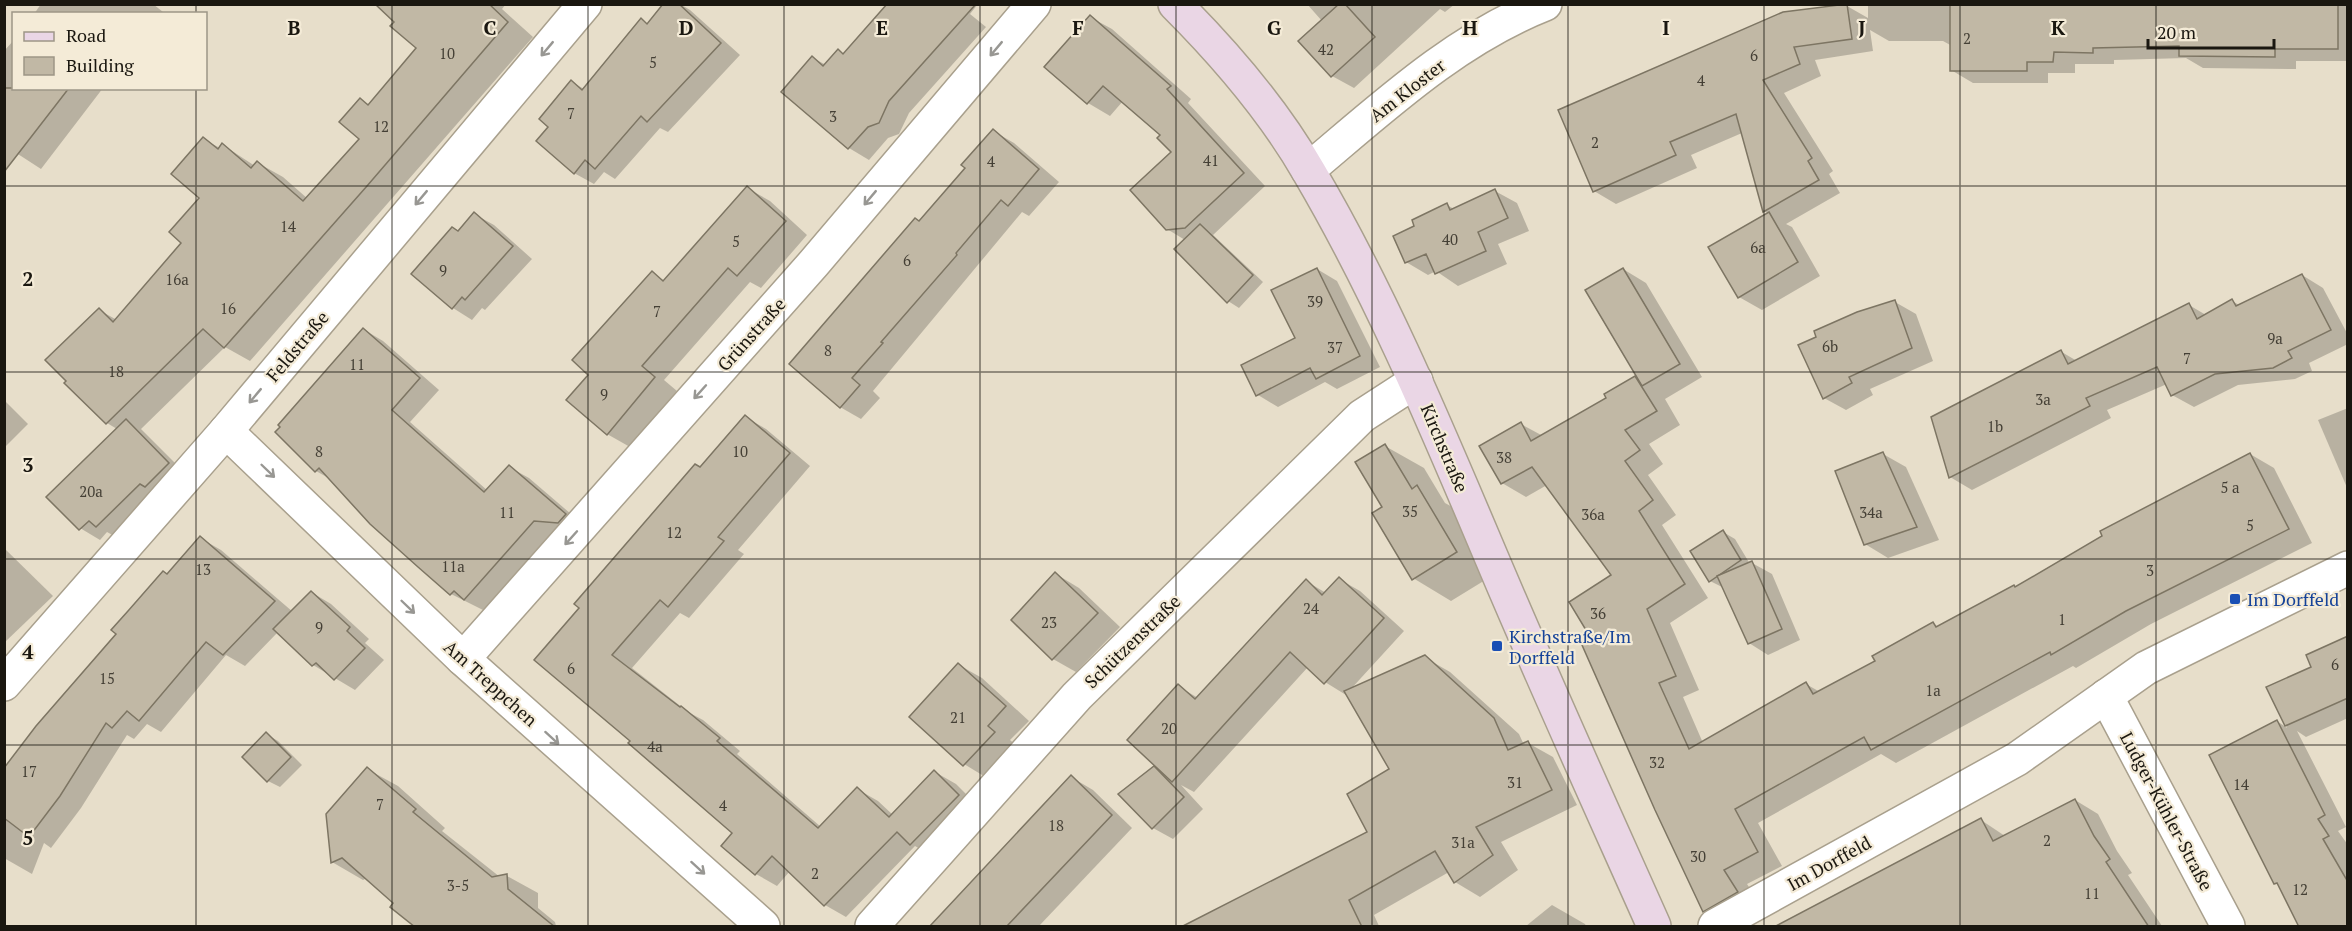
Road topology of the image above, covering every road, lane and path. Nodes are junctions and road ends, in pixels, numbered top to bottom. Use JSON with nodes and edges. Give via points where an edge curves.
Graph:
{"nodes":[{"id":1,"x":585,"y":4,"type":"edge"},
{"id":2,"x":1034,"y":4,"type":"edge"},
{"id":3,"x":1175,"y":4,"type":"edge"},
{"id":4,"x":1545,"y":4,"type":"edge"},
{"id":5,"x":1308,"y":170,"type":"junction"},
{"id":6,"x":1416,"y":381,"type":"junction"},
{"id":7,"x":226,"y":431,"type":"junction"},
{"id":8,"x":2348,"y":568,"type":"edge"},
{"id":9,"x":463,"y":659,"type":"junction"},
{"id":10,"x":4,"y":684,"type":"edge"},
{"id":11,"x":2106,"y":696,"type":"junction"},
{"id":12,"x":764,"y":927,"type":"edge"},
{"id":13,"x":872,"y":927,"type":"edge"},
{"id":14,"x":1654,"y":927,"type":"edge"},
{"id":15,"x":1715,"y":927,"type":"edge"},
{"id":16,"x":2228,"y":927,"type":"edge"}],
"edges":[{"from":1,"to":7,"type":"street","name":"Feldstraße","one_way":true},
{"from":2,"to":9,"type":"street","name":"Grünstraße","one_way":true,"via":[[814,263]]},
{"from":3,"to":5,"type":"street","name":"Kirchstraße","via":[[1262,104]]},
{"from":4,"to":5,"type":"street","name":"Am Kloster","via":[[1470,42],[1419,78]]},
{"from":5,"to":6,"type":"street","name":"Kirchstraße","via":[[1371,285]]},
{"from":6,"to":13,"type":"street","name":"Schützenstraße","via":[[1362,416],[1077,696]]},
{"from":6,"to":14,"type":"street","name":"Kirchstraße","via":[[1523,634]]},
{"from":7,"to":9,"type":"street","name":"Am Treppchen","one_way":true},
{"from":7,"to":10,"type":"street","name":"Feldstraße"},
{"from":8,"to":11,"type":"street","name":"Im Dorffeld","via":[[2146,668]]},
{"from":9,"to":12,"type":"street","name":"Am Treppchen","one_way":true},
{"from":11,"to":15,"type":"street","name":"Im Dorffeld","via":[[2017,759]]},
{"from":11,"to":16,"type":"street","name":"Ludger-Kühler-Straße"}]}
